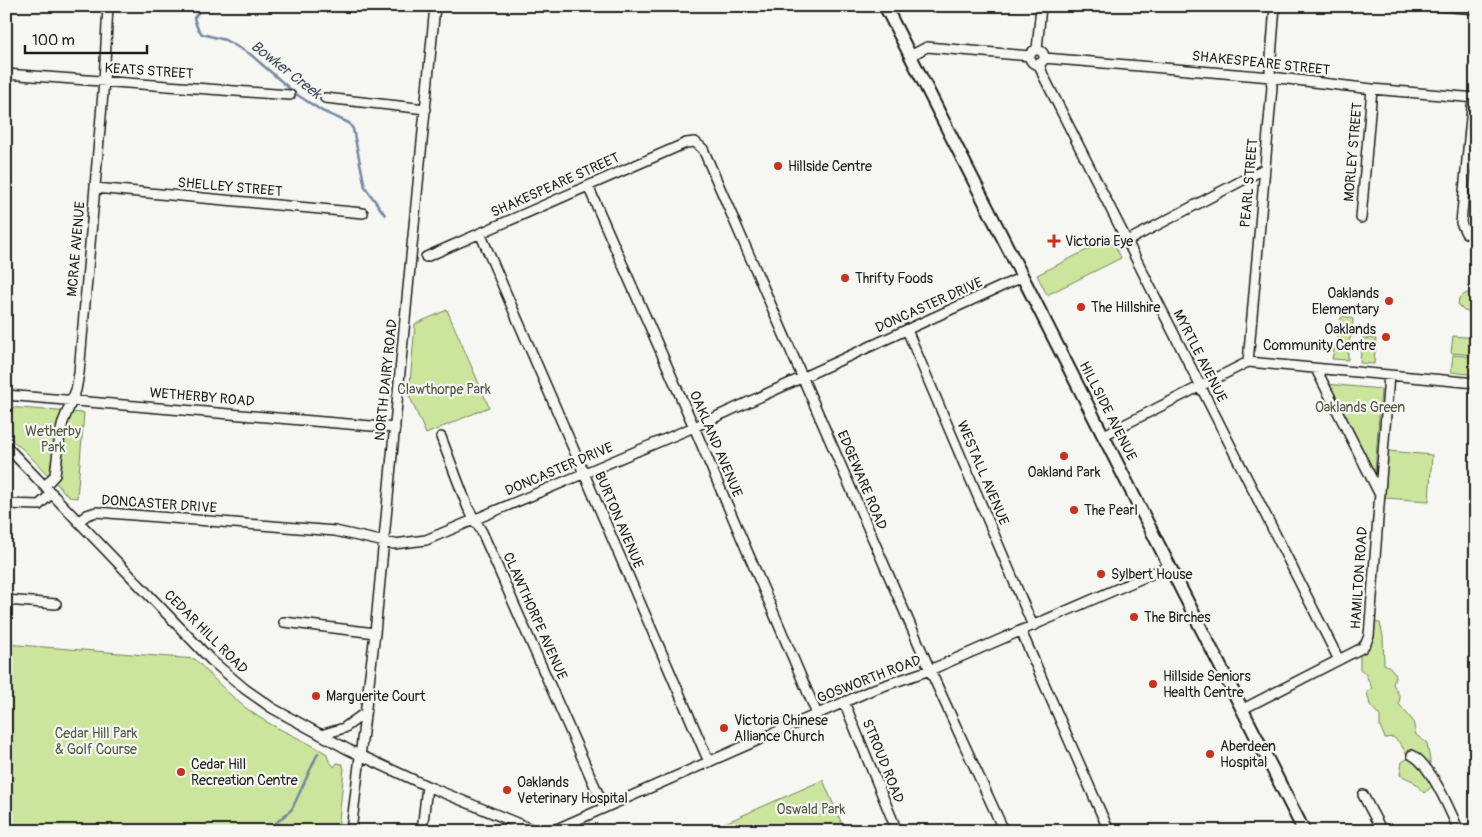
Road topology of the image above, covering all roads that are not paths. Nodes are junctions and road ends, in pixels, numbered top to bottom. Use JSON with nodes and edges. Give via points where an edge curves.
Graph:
{"nodes":[{"id":1,"x":108,"y":6,"type":"edge"},
{"id":2,"x":435,"y":6,"type":"edge"},
{"id":3,"x":885,"y":6,"type":"edge"},
{"id":4,"x":1041,"y":6,"type":"edge"},
{"id":5,"x":1275,"y":6,"type":"edge"},
{"id":6,"x":1441,"y":6,"type":"edge"},
{"id":7,"x":1476,"y":9,"type":"edge"},
{"id":8,"x":1033,"y":53,"type":"junction"},
{"id":9,"x":910,"y":56,"type":"junction"},
{"id":10,"x":1041,"y":61,"type":"junction"},
{"id":11,"x":6,"y":74,"type":"edge"},
{"id":12,"x":1271,"y":77,"type":"junction"},
{"id":13,"x":104,"y":81,"type":"junction"},
{"id":14,"x":1372,"y":88,"type":"junction"},
{"id":15,"x":290,"y":95,"type":"dead end"},
{"id":16,"x":325,"y":98,"type":"dead end"},
{"id":17,"x":1474,"y":98,"type":"edge"},
{"id":18,"x":426,"y":109,"type":"junction"},
{"id":19,"x":695,"y":142,"type":"joint"},
{"id":20,"x":1264,"y":170,"type":"junction"},
{"id":21,"x":588,"y":186,"type":"junction"},
{"id":22,"x":95,"y":188,"type":"junction"},
{"id":23,"x":363,"y":212,"type":"dead end"},
{"id":24,"x":1361,"y":218,"type":"dead end"},
{"id":25,"x":480,"y":234,"type":"junction"},
{"id":26,"x":1476,"y":236,"type":"edge"},
{"id":27,"x":1127,"y":241,"type":"junction"},
{"id":28,"x":426,"y":256,"type":"dead end"},
{"id":29,"x":1022,"y":277,"type":"junction"},
{"id":30,"x":907,"y":330,"type":"junction"},
{"id":31,"x":1248,"y":362,"type":"junction"},
{"id":32,"x":1316,"y":369,"type":"junction"},
{"id":33,"x":1389,"y":375,"type":"junction"},
{"id":34,"x":802,"y":378,"type":"junction"},
{"id":35,"x":1476,"y":383,"type":"edge"},
{"id":36,"x":1200,"y":386,"type":"junction"},
{"id":37,"x":6,"y":395,"type":"edge"},
{"id":38,"x":72,"y":400,"type":"junction"},
{"id":39,"x":694,"y":427,"type":"junction"},
{"id":40,"x":395,"y":428,"type":"junction"},
{"id":41,"x":1104,"y":435,"type":"junction"},
{"id":42,"x":441,"y":437,"type":"dead end"},
{"id":43,"x":6,"y":446,"type":"edge"},
{"id":44,"x":584,"y":473,"type":"junction"},
{"id":45,"x":48,"y":490,"type":"junction"},
{"id":46,"x":1379,"y":493,"type":"junction"},
{"id":47,"x":6,"y":504,"type":"edge"},
{"id":48,"x":475,"y":520,"type":"junction"},
{"id":49,"x":79,"y":521,"type":"junction"},
{"id":50,"x":384,"y":542,"type":"junction"},
{"id":51,"x":1170,"y":566,"type":"junction"},
{"id":52,"x":6,"y":600,"type":"edge"},
{"id":53,"x":56,"y":604,"type":"dead end"},
{"id":54,"x":284,"y":622,"type":"dead end"},
{"id":55,"x":1034,"y":626,"type":"junction"},
{"id":56,"x":1021,"y":631,"type":"junction"},
{"id":57,"x":375,"y":633,"type":"junction"},
{"id":58,"x":1339,"y":660,"type":"junction"},
{"id":59,"x":930,"y":670,"type":"junction"},
{"id":60,"x":844,"y":702,"type":"junction"},
{"id":61,"x":1243,"y":709,"type":"junction"},
{"id":62,"x":365,"y":713,"type":"junction"},
{"id":63,"x":818,"y":714,"type":"junction"},
{"id":64,"x":320,"y":735,"type":"junction"},
{"id":65,"x":1412,"y":755,"type":"dead end"},
{"id":66,"x":360,"y":756,"type":"junction"},
{"id":67,"x":709,"y":762,"type":"junction"},
{"id":68,"x":427,"y":786,"type":"junction"},
{"id":69,"x":1363,"y":795,"type":"dead end"},
{"id":70,"x":604,"y":807,"type":"junction"},
{"id":71,"x":534,"y":830,"type":"edge"},
{"id":72,"x":351,"y":831,"type":"edge"},
{"id":73,"x":422,"y":831,"type":"edge"},
{"id":74,"x":552,"y":831,"type":"edge"},
{"id":75,"x":897,"y":831,"type":"edge"},
{"id":76,"x":1004,"y":831,"type":"edge"},
{"id":77,"x":1109,"y":831,"type":"edge"},
{"id":78,"x":1304,"y":831,"type":"edge"},
{"id":79,"x":1382,"y":831,"type":"edge"},
{"id":80,"x":1459,"y":831,"type":"edge"}],
"edges":[{"from":1,"to":13,"type":"street","name":"MCRAE AVENUE"},
{"from":2,"to":18,"type":"street","name":"NORTH DAIRY ROAD"},
{"from":3,"to":9,"type":"main road","name":"HILLSIDE AVENUE"},
{"from":4,"to":8,"type":"street"},
{"from":5,"to":12,"type":"street","name":"PEARL STREET"},
{"from":6,"to":7,"type":"street"},
{"from":8,"to":9,"type":"street","via":[[927,47]]},
{"from":8,"to":10,"type":"street","name":"MYRTLE AVENUE","via":[[1032,62]]},
{"from":9,"to":29,"type":"main road","name":"HILLSIDE AVENUE"},
{"from":10,"to":12,"type":"street","name":"SHAKESPEARE STREET"},
{"from":10,"to":27,"type":"street","name":"MYRTLE AVENUE","via":[[1043,75]]},
{"from":11,"to":13,"type":"street","name":"KEATS STREET"},
{"from":12,"to":14,"type":"street","name":"SHAKESPEARE STREET"},
{"from":12,"to":20,"type":"street","name":"PEARL STREET"},
{"from":13,"to":15,"type":"street","name":"KEATS STREET"},
{"from":13,"to":22,"type":"street","name":"MCRAE AVENUE"},
{"from":14,"to":17,"type":"street","name":"SHAKESPEARE STREET"},
{"from":14,"to":24,"type":"street","name":"MORLEY STREET"},
{"from":16,"to":18,"type":"street"},
{"from":17,"to":26,"type":"street","via":[[1461,223],[1466,233]]},
{"from":18,"to":40,"type":"street","name":"NORTH DAIRY ROAD"},
{"from":19,"to":21,"type":"street","name":"SHAKESPEARE STREET"},
{"from":19,"to":34,"type":"street","name":"EDGEWARE ROAD","via":[[703,149]]},
{"from":20,"to":27,"type":"street"},
{"from":20,"to":31,"type":"street","name":"PEARL STREET"},
{"from":21,"to":25,"type":"street","name":"SHAKESPEARE STREET"},
{"from":21,"to":39,"type":"street","name":"OAKLAND AVENUE"},
{"from":22,"to":23,"type":"street","name":"SHELLEY STREET"},
{"from":22,"to":38,"type":"street","name":"MCRAE AVENUE","via":[[79,373]]},
{"from":25,"to":28,"type":"street","name":"SHAKESPEARE STREET"},
{"from":25,"to":44,"type":"street","name":"BURTON AVENUE"},
{"from":27,"to":36,"type":"street","name":"MYRTLE AVENUE"},
{"from":29,"to":30,"type":"street","name":"DONCASTER DRIVE"},
{"from":29,"to":41,"type":"main road","name":"HILLSIDE AVENUE"},
{"from":30,"to":34,"type":"street","name":"DONCASTER DRIVE"},
{"from":30,"to":55,"type":"street","name":"WESTALL AVENUE"},
{"from":31,"to":32,"type":"street"},
{"from":31,"to":36,"type":"street"},
{"from":32,"to":33,"type":"street"},
{"from":32,"to":46,"type":"street"},
{"from":33,"to":35,"type":"street"},
{"from":33,"to":46,"type":"street","name":"HAMILTON ROAD"},
{"from":34,"to":39,"type":"street","name":"DONCASTER DRIVE"},
{"from":34,"to":59,"type":"street","name":"EDGEWARE ROAD"},
{"from":36,"to":41,"type":"street"},
{"from":36,"to":58,"type":"street","name":"MYRTLE AVENUE"},
{"from":37,"to":38,"type":"street","name":"WETHERBY ROAD"},
{"from":38,"to":40,"type":"street","name":"WETHERBY ROAD"},
{"from":38,"to":45,"type":"street","name":"MCRAE AVENUE","via":[[63,422],[55,475]]},
{"from":39,"to":44,"type":"street","name":"DONCASTER DRIVE"},
{"from":39,"to":63,"type":"street","name":"OAKLAND AVENUE"},
{"from":40,"to":50,"type":"street","name":"NORTH DAIRY ROAD"},
{"from":41,"to":51,"type":"main road","name":"HILLSIDE AVENUE"},
{"from":42,"to":48,"type":"street","name":"CLAWTHORPE AVENUE"},
{"from":43,"to":45,"type":"street","name":"CEDAR HILL ROAD"},
{"from":44,"to":48,"type":"street","name":"DONCASTER DRIVE"},
{"from":44,"to":67,"type":"street","name":"BURTON AVENUE"},
{"from":45,"to":47,"type":"street","via":[[39,505]]},
{"from":45,"to":49,"type":"street","name":"CEDAR HILL ROAD"},
{"from":46,"to":58,"type":"street","name":"HAMILTON ROAD","via":[[1369,636],[1362,648]]},
{"from":48,"to":50,"type":"street","name":"DONCASTER DRIVE","via":[[418,542]]},
{"from":48,"to":70,"type":"street","name":"CLAWTHORPE AVENUE"},
{"from":49,"to":50,"type":"street","name":"DONCASTER DRIVE","via":[[96,512],[335,531]]},
{"from":49,"to":64,"type":"street","name":"CEDAR HILL ROAD","via":[[211,660],[272,708]]},
{"from":50,"to":57,"type":"street","name":"NORTH DAIRY ROAD"},
{"from":51,"to":55,"type":"street","name":"GOSWORTH ROAD"},
{"from":51,"to":61,"type":"main road","name":"HILLSIDE AVENUE"},
{"from":52,"to":53,"type":"street"},
{"from":54,"to":57,"type":"street"},
{"from":55,"to":56,"type":"street","name":"GOSWORTH ROAD"},
{"from":56,"to":59,"type":"street","name":"GOSWORTH ROAD"},
{"from":56,"to":77,"type":"street"},
{"from":57,"to":62,"type":"street","name":"NORTH DAIRY ROAD"},
{"from":58,"to":61,"type":"street","name":"HAMILTON ROAD"},
{"from":59,"to":60,"type":"street","name":"GOSWORTH ROAD"},
{"from":59,"to":76,"type":"street","name":"EDGEWARE ROAD"},
{"from":60,"to":63,"type":"street","name":"GOSWORTH ROAD"},
{"from":60,"to":75,"type":"street","name":"STROUD ROAD"},
{"from":61,"to":78,"type":"main road","name":"HILLSIDE AVENUE"},
{"from":62,"to":64,"type":"street","via":[[344,728]]},
{"from":62,"to":66,"type":"street","name":"NORTH DAIRY ROAD"},
{"from":63,"to":67,"type":"street","name":"GOSWORTH ROAD"},
{"from":64,"to":66,"type":"street","name":"CEDAR HILL ROAD"},
{"from":65,"to":80,"type":"street","via":[[1426,768]]},
{"from":66,"to":68,"type":"street","name":"CEDAR HILL ROAD"},
{"from":66,"to":72,"type":"street","name":"NORTH DAIRY ROAD"},
{"from":67,"to":70,"type":"street","name":"GOSWORTH ROAD"},
{"from":68,"to":71,"type":"street","name":"CEDAR HILL ROAD"},
{"from":68,"to":73,"type":"street"},
{"from":69,"to":79,"type":"street"},
{"from":70,"to":74,"type":"street","name":"GOSWORTH ROAD"}]}
